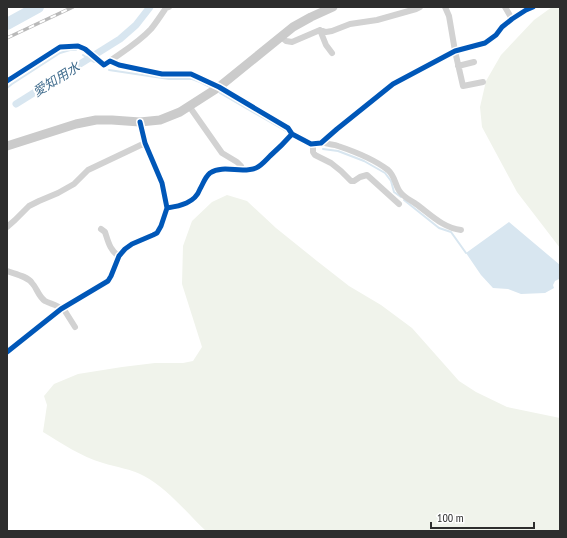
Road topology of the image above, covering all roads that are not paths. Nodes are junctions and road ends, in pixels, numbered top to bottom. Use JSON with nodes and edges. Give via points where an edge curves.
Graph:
{"nodes":[{"id":1,"x":169,"y":7,"type":"edge"},
{"id":2,"x":333,"y":7,"type":"edge"},
{"id":3,"x":445,"y":7,"type":"edge"},
{"id":4,"x":505,"y":7,"type":"edge"},
{"id":5,"x":533,"y":7,"type":"edge"},
{"id":6,"x":417,"y":8,"type":"edge"},
{"id":7,"x":512,"y":19,"type":"junction"},
{"id":8,"x":320,"y":30,"type":"junction"},
{"id":9,"x":281,"y":37,"type":"junction"},
{"id":10,"x":455,"y":51,"type":"junction"},
{"id":11,"x":332,"y":53,"type":"dead end"},
{"id":12,"x":110,"y":61,"type":"junction"},
{"id":13,"x":474,"y":62,"type":"dead end"},
{"id":14,"x":458,"y":66,"type":"junction"},
{"id":15,"x":7,"y":81,"type":"edge"},
{"id":16,"x":483,"y":82,"type":"dead end"},
{"id":17,"x":219,"y":87,"type":"junction"},
{"id":18,"x":190,"y":106,"type":"junction"},
{"id":19,"x":140,"y":122,"type":"junction"},
{"id":20,"x":292,"y":134,"type":"junction"},
{"id":21,"x":324,"y":142,"type":"junction"},
{"id":22,"x":145,"y":143,"type":"junction"},
{"id":23,"x":313,"y":144,"type":"junction"},
{"id":24,"x":7,"y":146,"type":"edge"},
{"id":25,"x":242,"y":169,"type":"junction"},
{"id":26,"x":398,"y":204,"type":"dead end"},
{"id":27,"x":167,"y":208,"type":"junction"},
{"id":28,"x":7,"y":227,"type":"edge"},
{"id":29,"x":101,"y":230,"type":"dead end"},
{"id":30,"x":461,"y":230,"type":"dead end"},
{"id":31,"x":119,"y":256,"type":"junction"},
{"id":32,"x":7,"y":271,"type":"edge"},
{"id":33,"x":62,"y":309,"type":"junction"},
{"id":34,"x":75,"y":327,"type":"dead end"},
{"id":35,"x":7,"y":352,"type":"edge"}],
"edges":[{"from":1,"to":12,"type":"street","via":[[152,28]]},
{"from":2,"to":9,"type":"main road","via":[[293,27]]},
{"from":3,"to":10,"type":"street"},
{"from":4,"to":7,"type":"street"},
{"from":5,"to":7,"type":"street"},
{"from":6,"to":8,"type":"street","via":[[377,20],[350,24],[332,31]]},
{"from":7,"to":10,"type":"street","via":[[485,43]]},
{"from":8,"to":9,"type":"street","via":[[292,42]]},
{"from":8,"to":11,"type":"street"},
{"from":9,"to":17,"type":"main road"},
{"from":10,"to":14,"type":"street"},
{"from":10,"to":21,"type":"street","via":[[393,84]]},
{"from":12,"to":15,"type":"street","via":[[104,65],[78,46],[60,47]]},
{"from":12,"to":17,"type":"street","via":[[162,74],[190,74]]},
{"from":13,"to":14,"type":"street"},
{"from":14,"to":16,"type":"street","via":[[463,86]]},
{"from":17,"to":18,"type":"main road"},
{"from":17,"to":20,"type":"street","via":[[288,128]]},
{"from":18,"to":19,"type":"main road","via":[[160,120]]},
{"from":18,"to":25,"type":"street","via":[[222,153],[238,162]]},
{"from":19,"to":22,"type":"street"},
{"from":19,"to":24,"type":"main road","via":[[96,120]]},
{"from":20,"to":23,"type":"street"},
{"from":20,"to":25,"type":"street","via":[[256,168]]},
{"from":21,"to":23,"type":"street"},
{"from":21,"to":30,"type":"street","via":[[356,153],[384,167],[407,198],[442,224]]},
{"from":22,"to":27,"type":"street","via":[[162,183]]},
{"from":22,"to":28,"type":"street","via":[[88,170],[74,184],[30,206]]},
{"from":23,"to":26,"type":"street","via":[[315,155],[331,163],[351,181],[367,175]]},
{"from":25,"to":27,"type":"street","via":[[210,173],[193,200]]},
{"from":27,"to":31,"type":"street","via":[[157,233],[132,244]]},
{"from":29,"to":31,"type":"street","via":[[105,232],[111,248]]},
{"from":31,"to":33,"type":"street","via":[[108,281]]},
{"from":32,"to":33,"type":"street","via":[[31,281],[45,301]]},
{"from":33,"to":34,"type":"street"},
{"from":33,"to":35,"type":"street"}]}
